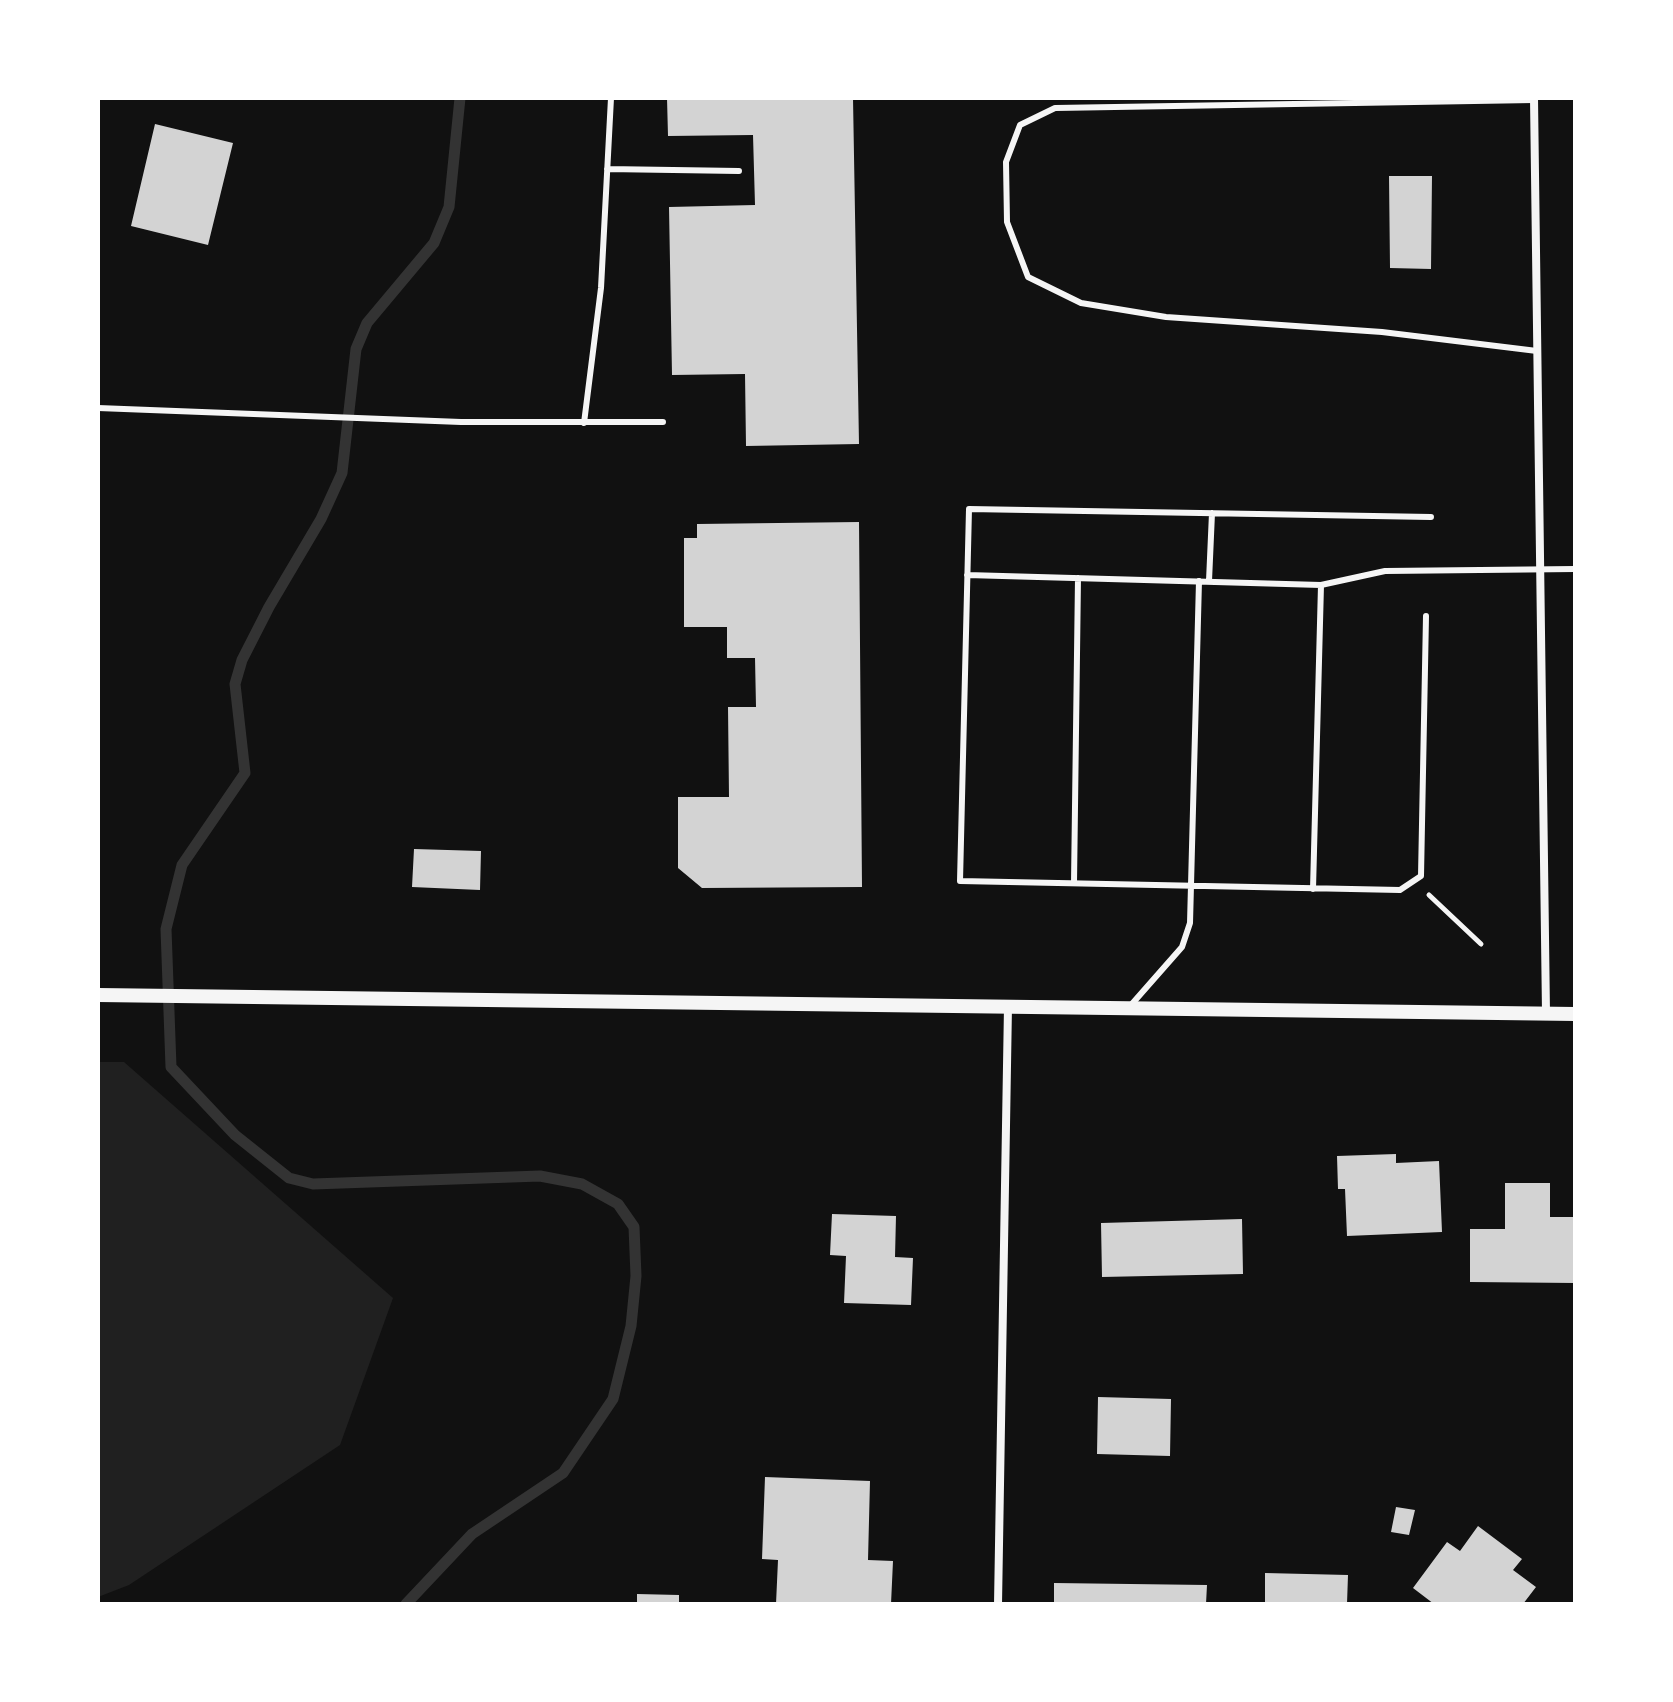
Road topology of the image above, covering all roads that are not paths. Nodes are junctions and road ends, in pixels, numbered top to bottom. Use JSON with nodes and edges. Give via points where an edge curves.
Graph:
{"nodes":[{"id":1,"x":611,"y":98,"type":"edge"},
{"id":2,"x":1534,"y":99,"type":"edge"},
{"id":3,"x":607,"y":169,"type":"junction"},
{"id":4,"x":739,"y":171,"type":"dead end"},
{"id":5,"x":1537,"y":351,"type":"junction"},
{"id":6,"x":98,"y":408,"type":"edge"},
{"id":7,"x":663,"y":422,"type":"dead end"},
{"id":8,"x":584,"y":423,"type":"junction"},
{"id":9,"x":1212,"y":513,"type":"junction"},
{"id":10,"x":1431,"y":517,"type":"dead end"},
{"id":11,"x":1575,"y":569,"type":"edge"},
{"id":12,"x":1542,"y":570,"type":"junction"},
{"id":13,"x":967,"y":575,"type":"junction"},
{"id":14,"x":1078,"y":578,"type":"junction"},
{"id":15,"x":1199,"y":581,"type":"junction"},
{"id":16,"x":1209,"y":581,"type":"junction"},
{"id":17,"x":1321,"y":585,"type":"junction"},
{"id":18,"x":1426,"y":616,"type":"dead end"},
{"id":19,"x":1074,"y":883,"type":"junction"},
{"id":20,"x":1192,"y":886,"type":"junction"},
{"id":21,"x":1313,"y":889,"type":"junction"},
{"id":22,"x":104,"y":996,"type":"edge"},
{"id":23,"x":1008,"y":1006,"type":"junction"},
{"id":24,"x":1128,"y":1008,"type":"junction"},
{"id":25,"x":1546,"y":1013,"type":"junction"},
{"id":26,"x":1575,"y":1014,"type":"edge"},
{"id":27,"x":998,"y":1604,"type":"edge"}],
"edges":[{"from":1,"to":3,"type":"lane"},
{"from":2,"to":5,"type":"street"},
{"from":2,"to":5,"type":"lane","via":[[1055,108],[1020,125],[1006,162],[1007,222],[1028,277],[1081,303],[1166,317],[1382,332]]},
{"from":3,"to":4,"type":"lane"},
{"from":3,"to":8,"type":"lane","via":[[601,288]]},
{"from":5,"to":12,"type":"street"},
{"from":6,"to":8,"type":"lane"},
{"from":7,"to":8,"type":"lane"},
{"from":9,"to":10,"type":"lane"},
{"from":9,"to":13,"type":"lane","via":[[969,509]]},
{"from":9,"to":16,"type":"lane"},
{"from":11,"to":12,"type":"lane"},
{"from":12,"to":17,"type":"lane","via":[[1385,571]]},
{"from":12,"to":25,"type":"street"},
{"from":13,"to":14,"type":"lane"},
{"from":13,"to":19,"type":"lane","via":[[960,881]]},
{"from":14,"to":15,"type":"lane"},
{"from":14,"to":19,"type":"lane"},
{"from":15,"to":16,"type":"lane"},
{"from":15,"to":20,"type":"lane"},
{"from":16,"to":17,"type":"lane"},
{"from":17,"to":21,"type":"lane"},
{"from":18,"to":21,"type":"lane","via":[[1421,876],[1400,890]]},
{"from":19,"to":20,"type":"lane"},
{"from":20,"to":21,"type":"lane"},
{"from":20,"to":24,"type":"lane","via":[[1190,923],[1182,947]]},
{"from":22,"to":23,"type":"street"},
{"from":23,"to":24,"type":"street"},
{"from":23,"to":27,"type":"street"},
{"from":24,"to":25,"type":"street"},
{"from":25,"to":26,"type":"street"}]}
